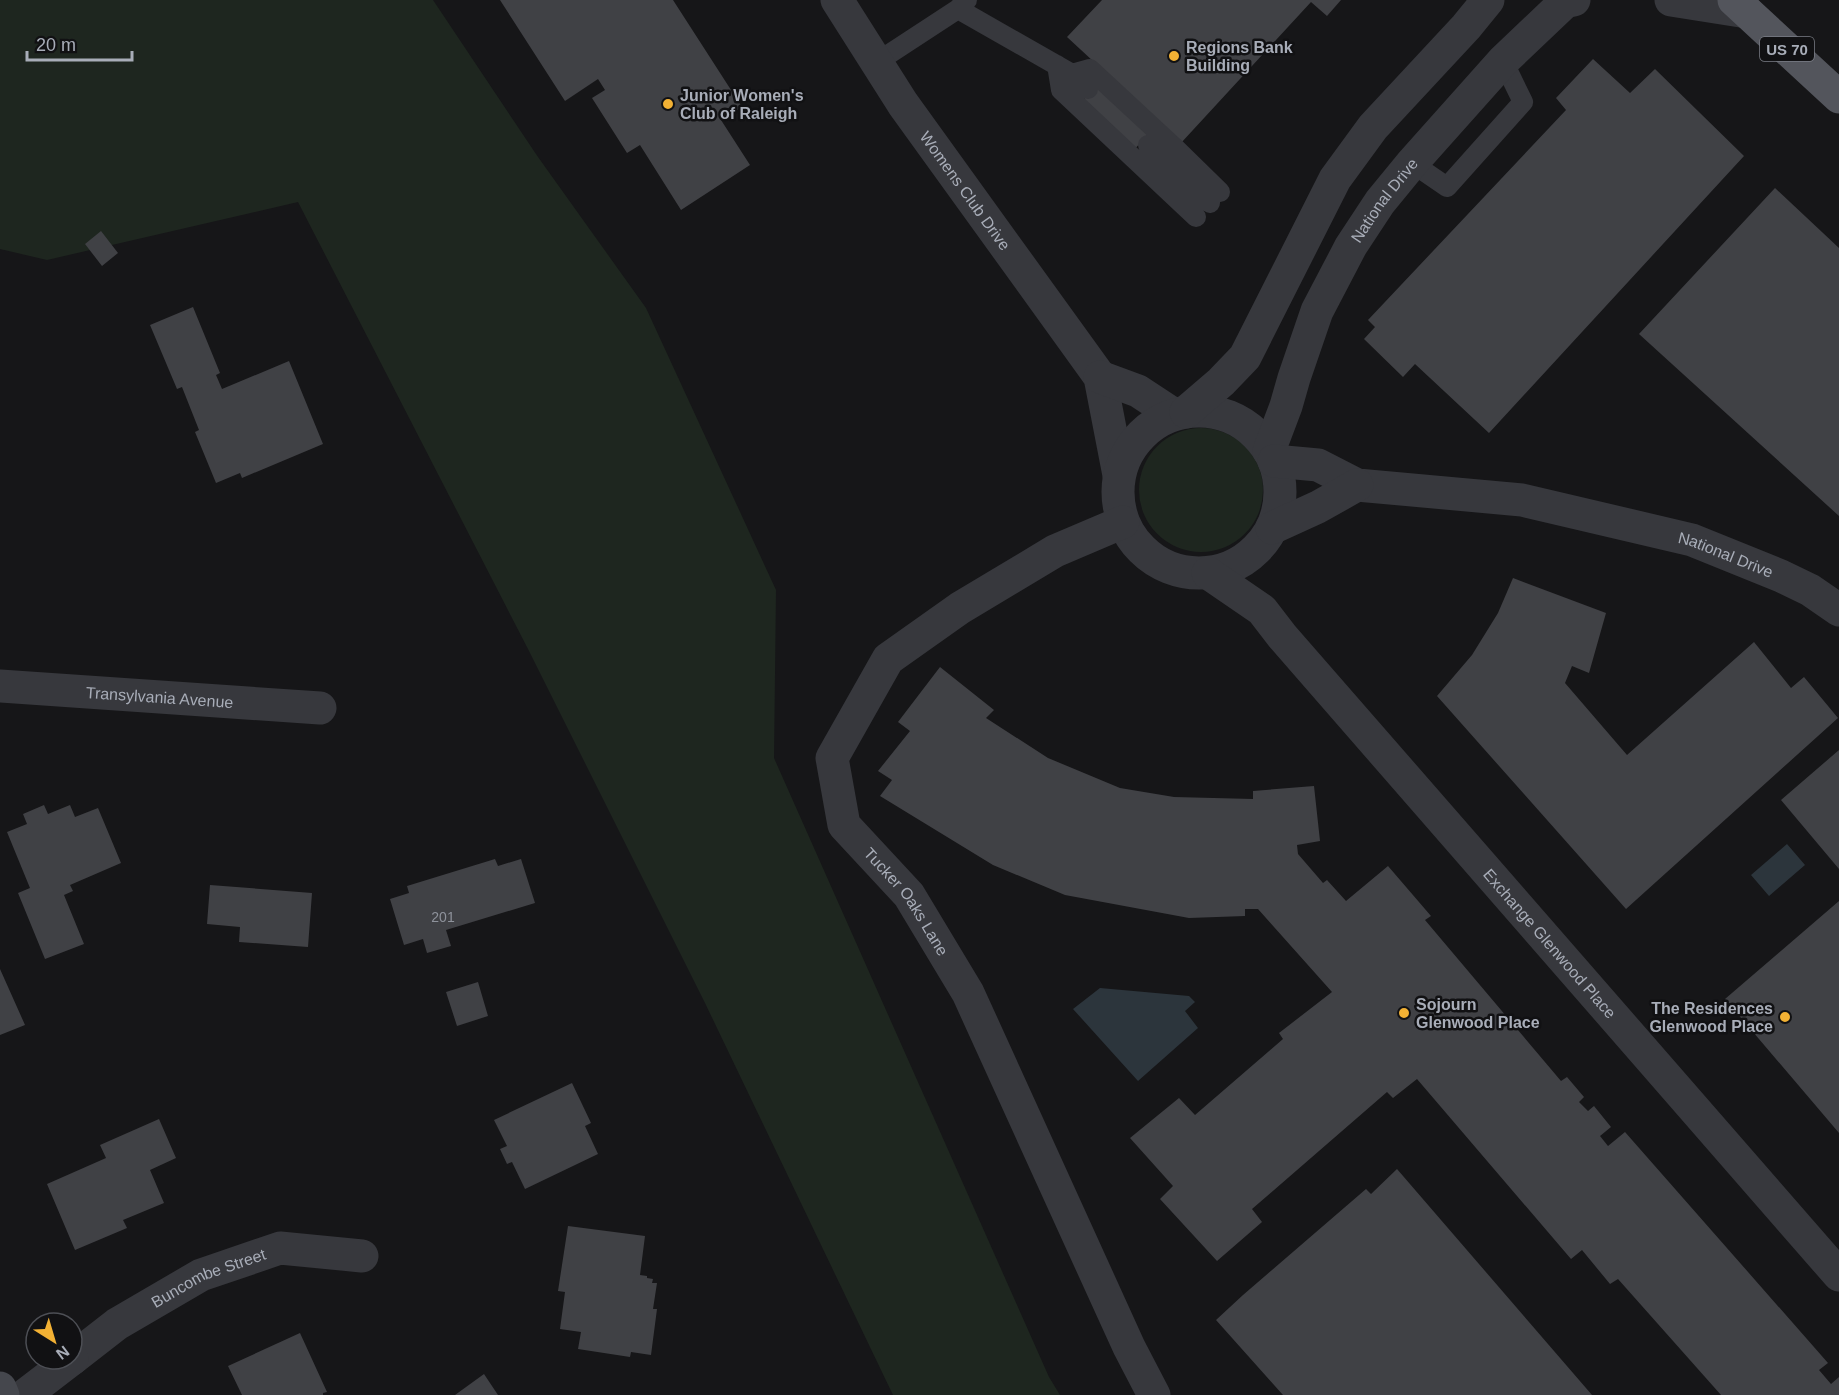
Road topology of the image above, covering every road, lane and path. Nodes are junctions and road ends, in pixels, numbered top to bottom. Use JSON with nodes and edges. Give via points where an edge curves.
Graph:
{"nodes":[{"id":1,"x":837,"y":0,"type":"edge"},
{"id":2,"x":1488,"y":0,"type":"edge"},
{"id":3,"x":1574,"y":0,"type":"edge"},
{"id":4,"x":1671,"y":0,"type":"edge"},
{"id":5,"x":963,"y":4,"type":"edge"},
{"id":6,"x":1741,"y":6,"type":"edge"},
{"id":7,"x":877,"y":62,"type":"junction"},
{"id":8,"x":1064,"y":70,"type":"junction"},
{"id":9,"x":1088,"y":89,"type":"dead end"},
{"id":10,"x":1839,"y":97,"type":"edge"},
{"id":11,"x":1148,"y":145,"type":"dead end"},
{"id":12,"x":1209,"y":204,"type":"junction"},
{"id":13,"x":1100,"y":377,"type":"junction"},
{"id":14,"x":1180,"y":413,"type":"junction"},
{"id":15,"x":1272,"y":456,"type":"junction"},
{"id":16,"x":1119,"y":475,"type":"junction"},
{"id":17,"x":1357,"y":484,"type":"junction"},
{"id":18,"x":1123,"y":522,"type":"junction"},
{"id":19,"x":1265,"y":537,"type":"junction"},
{"id":20,"x":1208,"y":573,"type":"junction"},
{"id":21,"x":1262,"y":609,"type":"junction"},
{"id":22,"x":1839,"y":610,"type":"edge"},
{"id":23,"x":0,"y":686,"type":"edge"},
{"id":24,"x":320,"y":708,"type":"dead end"},
{"id":25,"x":362,"y":1256,"type":"dead end"},
{"id":26,"x":1839,"y":1275,"type":"edge"},
{"id":27,"x":84,"y":1350,"type":"edge"},
{"id":28,"x":56,"y":1371,"type":"edge"},
{"id":29,"x":0,"y":1389,"type":"edge"},
{"id":30,"x":3,"y":1395,"type":"edge"},
{"id":31,"x":25,"y":1395,"type":"edge"},
{"id":32,"x":1154,"y":1395,"type":"edge"}],
"edges":[{"from":1,"to":7,"type":"street","name":"Womens Club Drive"},
{"from":2,"to":14,"type":"street","via":[[1373,127],[1335,179],[1245,357],[1221,382]]},
{"from":3,"to":15,"type":"street","name":"National Drive","via":[[1565,2],[1503,61],[1380,202],[1351,246],[1317,311]]},
{"from":4,"to":6,"type":"street"},
{"from":5,"to":7,"type":"lane"},
{"from":5,"to":8,"type":"lane"},
{"from":6,"to":10,"type":"main road","number":"US 70"},
{"from":7,"to":13,"type":"street","name":"Womens Club Drive","via":[[903,104]]},
{"from":8,"to":9,"type":"lane"},
{"from":8,"to":12,"type":"lane","via":[[1061,90]]},
{"from":8,"to":12,"type":"lane","via":[[1090,69],[1173,146]]},
{"from":11,"to":12,"type":"lane"},
{"from":13,"to":14,"type":"street"},
{"from":13,"to":16,"type":"street","name":"Womens Club Drive"},
{"from":14,"to":15,"type":"street","via":[[1210,411],[1234,418],[1254,432]]},
{"from":14,"to":16,"type":"street","via":[[1154,424],[1138,438]]},
{"from":15,"to":17,"type":"street","name":"National Drive","via":[[1318,465]]},
{"from":15,"to":19,"type":"street","via":[[1280,483],[1279,506]]},
{"from":16,"to":18,"type":"street","via":[[1117,499]]},
{"from":17,"to":19,"type":"street"},
{"from":17,"to":22,"type":"street","name":"National Drive","via":[[1522,500],[1692,540],[1781,576]]},
{"from":18,"to":20,"type":"street","via":[[1137,545],[1156,562],[1181,572]]},
{"from":18,"to":32,"type":"street","name":"Tucker Oaks Lane","via":[[1055,551],[960,608],[888,659],[832,758],[844,825],[909,895],[968,993]]},
{"from":19,"to":20,"type":"street","via":[[1234,566]]},
{"from":19,"to":21,"type":"street"},
{"from":20,"to":21,"type":"street","name":"Exchange Glenwood Place"},
{"from":21,"to":26,"type":"street","name":"Exchange Glenwood Place"},
{"from":23,"to":24,"type":"street","name":"Transylvania Avenue"},
{"from":25,"to":27,"type":"street","name":"Buncombe Street","via":[[280,1248],[201,1275],[117,1324]]},
{"from":28,"to":31,"type":"street","name":"Buncombe Street"},
{"from":29,"to":30,"type":"street"}]}
